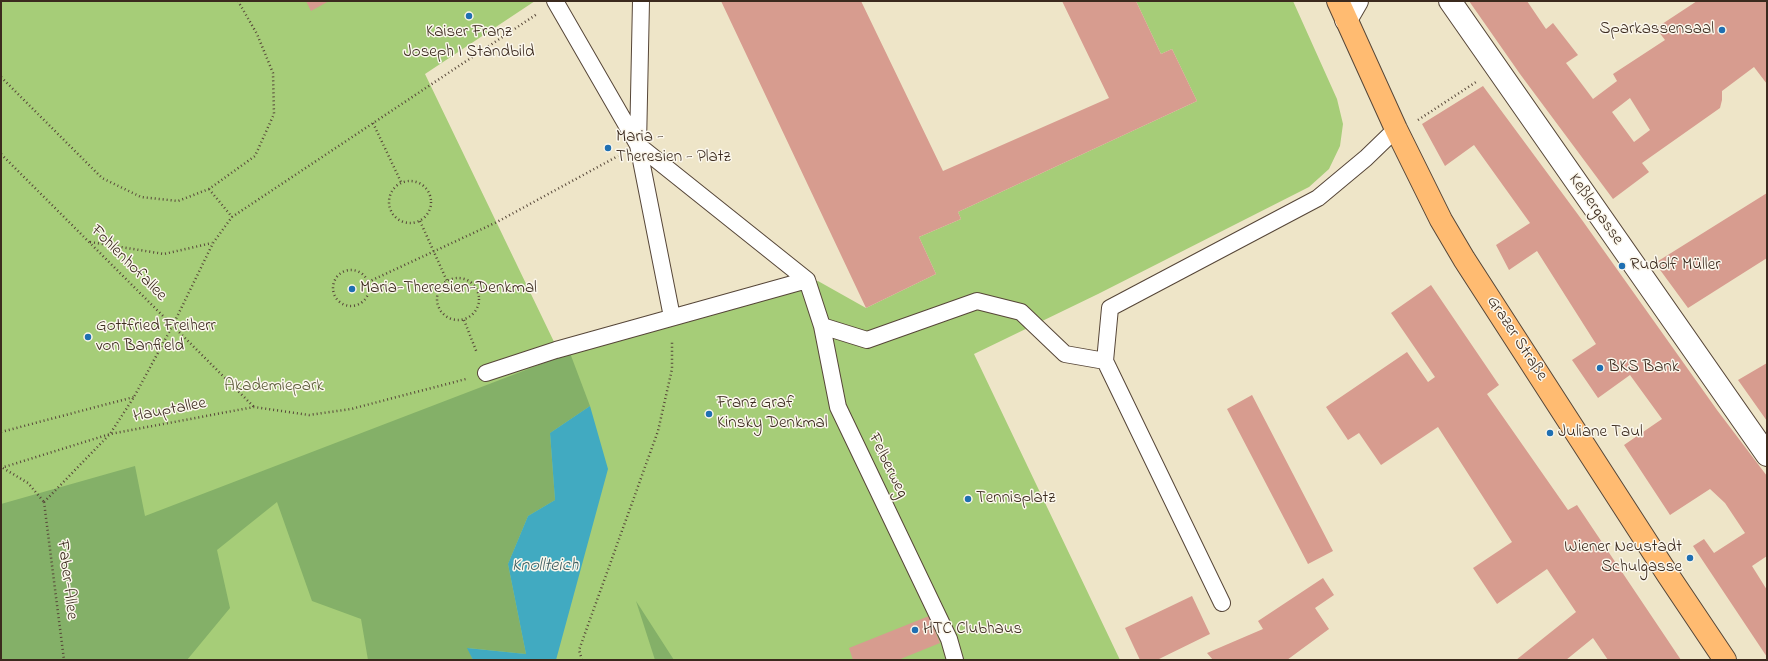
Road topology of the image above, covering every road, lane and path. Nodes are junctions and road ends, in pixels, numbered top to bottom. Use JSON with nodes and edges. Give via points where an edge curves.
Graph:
{"nodes":[{"id":1,"x":238,"y":1,"type":"edge"},
{"id":2,"x":555,"y":1,"type":"edge"},
{"id":3,"x":641,"y":1,"type":"edge"},
{"id":4,"x":1357,"y":1,"type":"edge"},
{"id":5,"x":1450,"y":1,"type":"edge"},
{"id":6,"x":1342,"y":11,"type":"edge"},
{"id":7,"x":1497,"y":69,"type":"junction"},
{"id":8,"x":1,"y":77,"type":"edge"},
{"id":9,"x":373,"y":122,"type":"junction"},
{"id":10,"x":1396,"y":129,"type":"junction"},
{"id":11,"x":638,"y":145,"type":"junction"},
{"id":12,"x":1,"y":154,"type":"edge"},
{"id":13,"x":401,"y":182,"type":"junction"},
{"id":14,"x":209,"y":189,"type":"junction"},
{"id":15,"x":232,"y":217,"type":"junction"},
{"id":16,"x":420,"y":221,"type":"junction"},
{"id":17,"x":89,"y":242,"type":"junction"},
{"id":18,"x":213,"y":243,"type":"junction"},
{"id":19,"x":434,"y":251,"type":"junction"},
{"id":20,"x":807,"y":280,"type":"junction"},
{"id":21,"x":446,"y":281,"type":"junction"},
{"id":22,"x":368,"y":282,"type":"junction"},
{"id":23,"x":672,"y":317,"type":"junction"},
{"id":24,"x":464,"y":320,"type":"junction"},
{"id":25,"x":172,"y":325,"type":"junction"},
{"id":26,"x":822,"y":326,"type":"junction"},
{"id":27,"x":1105,"y":361,"type":"junction"},
{"id":28,"x":486,"y":373,"type":"junction"},
{"id":29,"x":134,"y":397,"type":"junction"},
{"id":30,"x":254,"y":407,"type":"junction"},
{"id":31,"x":1,"y":432,"type":"edge"},
{"id":32,"x":110,"y":434,"type":"junction"},
{"id":33,"x":1767,"y":455,"type":"edge"},
{"id":34,"x":2,"y":468,"type":"edge"},
{"id":35,"x":44,"y":502,"type":"junction"},
{"id":36,"x":1222,"y":603,"type":"dead end"},
{"id":37,"x":64,"y":660,"type":"edge"},
{"id":38,"x":582,"y":660,"type":"edge"},
{"id":39,"x":955,"y":660,"type":"edge"},
{"id":40,"x":1725,"y":660,"type":"edge"}],
"edges":[{"from":1,"to":14,"type":"path","via":[[257,34],[273,73],[274,114],[255,156]]},
{"from":2,"to":9,"type":"path"},
{"from":2,"to":11,"type":"lane"},
{"from":3,"to":11,"type":"lane"},
{"from":4,"to":6,"type":"street"},
{"from":5,"to":7,"type":"street","name":"Keßlergasse"},
{"from":6,"to":10,"type":"main road","name":"Grazer Straße"},
{"from":7,"to":10,"type":"path","via":[[1422,119]]},
{"from":7,"to":33,"type":"street","name":"Keßlergasse"},
{"from":8,"to":14,"type":"path","via":[[102,178],[141,197],[178,201]]},
{"from":9,"to":13,"type":"path"},
{"from":9,"to":15,"type":"path"},
{"from":10,"to":27,"type":"lane","via":[[1318,198],[1110,308]]},
{"from":10,"to":40,"type":"main road","name":"Grazer Straße","via":[[1441,220],[1464,259]]},
{"from":11,"to":19,"type":"path","via":[[497,222]]},
{"from":11,"to":20,"type":"lane"},
{"from":11,"to":23,"type":"lane"},
{"from":12,"to":17,"type":"path","name":"Fohlenhofallee"},
{"from":13,"to":16,"type":"path","via":[[416,181],[423,184],[431,196],[430,210]]},
{"from":13,"to":16,"type":"path","via":[[389,198],[391,211],[400,221]]},
{"from":14,"to":15,"type":"path"},
{"from":15,"to":18,"type":"path"},
{"from":16,"to":19,"type":"path"},
{"from":17,"to":18,"type":"path","via":[[164,254]]},
{"from":17,"to":25,"type":"path","name":"Fohlenhofallee"},
{"from":18,"to":25,"type":"path"},
{"from":19,"to":21,"type":"path"},
{"from":19,"to":22,"type":"path"},
{"from":20,"to":23,"type":"lane"},
{"from":20,"to":26,"type":"lane","name":"Felberweg"},
{"from":21,"to":24,"type":"path","via":[[438,291],[437,304],[444,316]]},
{"from":21,"to":24,"type":"path","via":[[461,278],[468,280],[478,290],[480,298],[476,312]]},
{"from":22,"to":22,"type":"path","via":[[369,293],[358,306],[340,304],[334,294],[333,283],[345,271],[362,273]]},
{"from":23,"to":28,"type":"lane"},
{"from":23,"to":38,"type":"path","via":[[672,370],[658,431],[579,650]]},
{"from":24,"to":28,"type":"path"},
{"from":25,"to":29,"type":"path"},
{"from":25,"to":30,"type":"path","name":"Fohlenhofallee"},
{"from":26,"to":27,"type":"lane","via":[[867,340],[977,301],[1021,312],[1065,354]]},
{"from":26,"to":39,"type":"lane","name":"Felberweg","via":[[838,407],[949,639]]},
{"from":27,"to":36,"type":"lane"},
{"from":28,"to":30,"type":"path","name":"Hauptallee","via":[[351,410],[309,415]]},
{"from":29,"to":31,"type":"path"},
{"from":29,"to":32,"type":"path"},
{"from":30,"to":32,"type":"path","name":"Hauptallee"},
{"from":32,"to":34,"type":"path","name":"Hauptallee"},
{"from":32,"to":35,"type":"path"},
{"from":34,"to":35,"type":"path","via":[[28,483]]},
{"from":35,"to":37,"type":"path","name":"Faber-Allee"}]}
